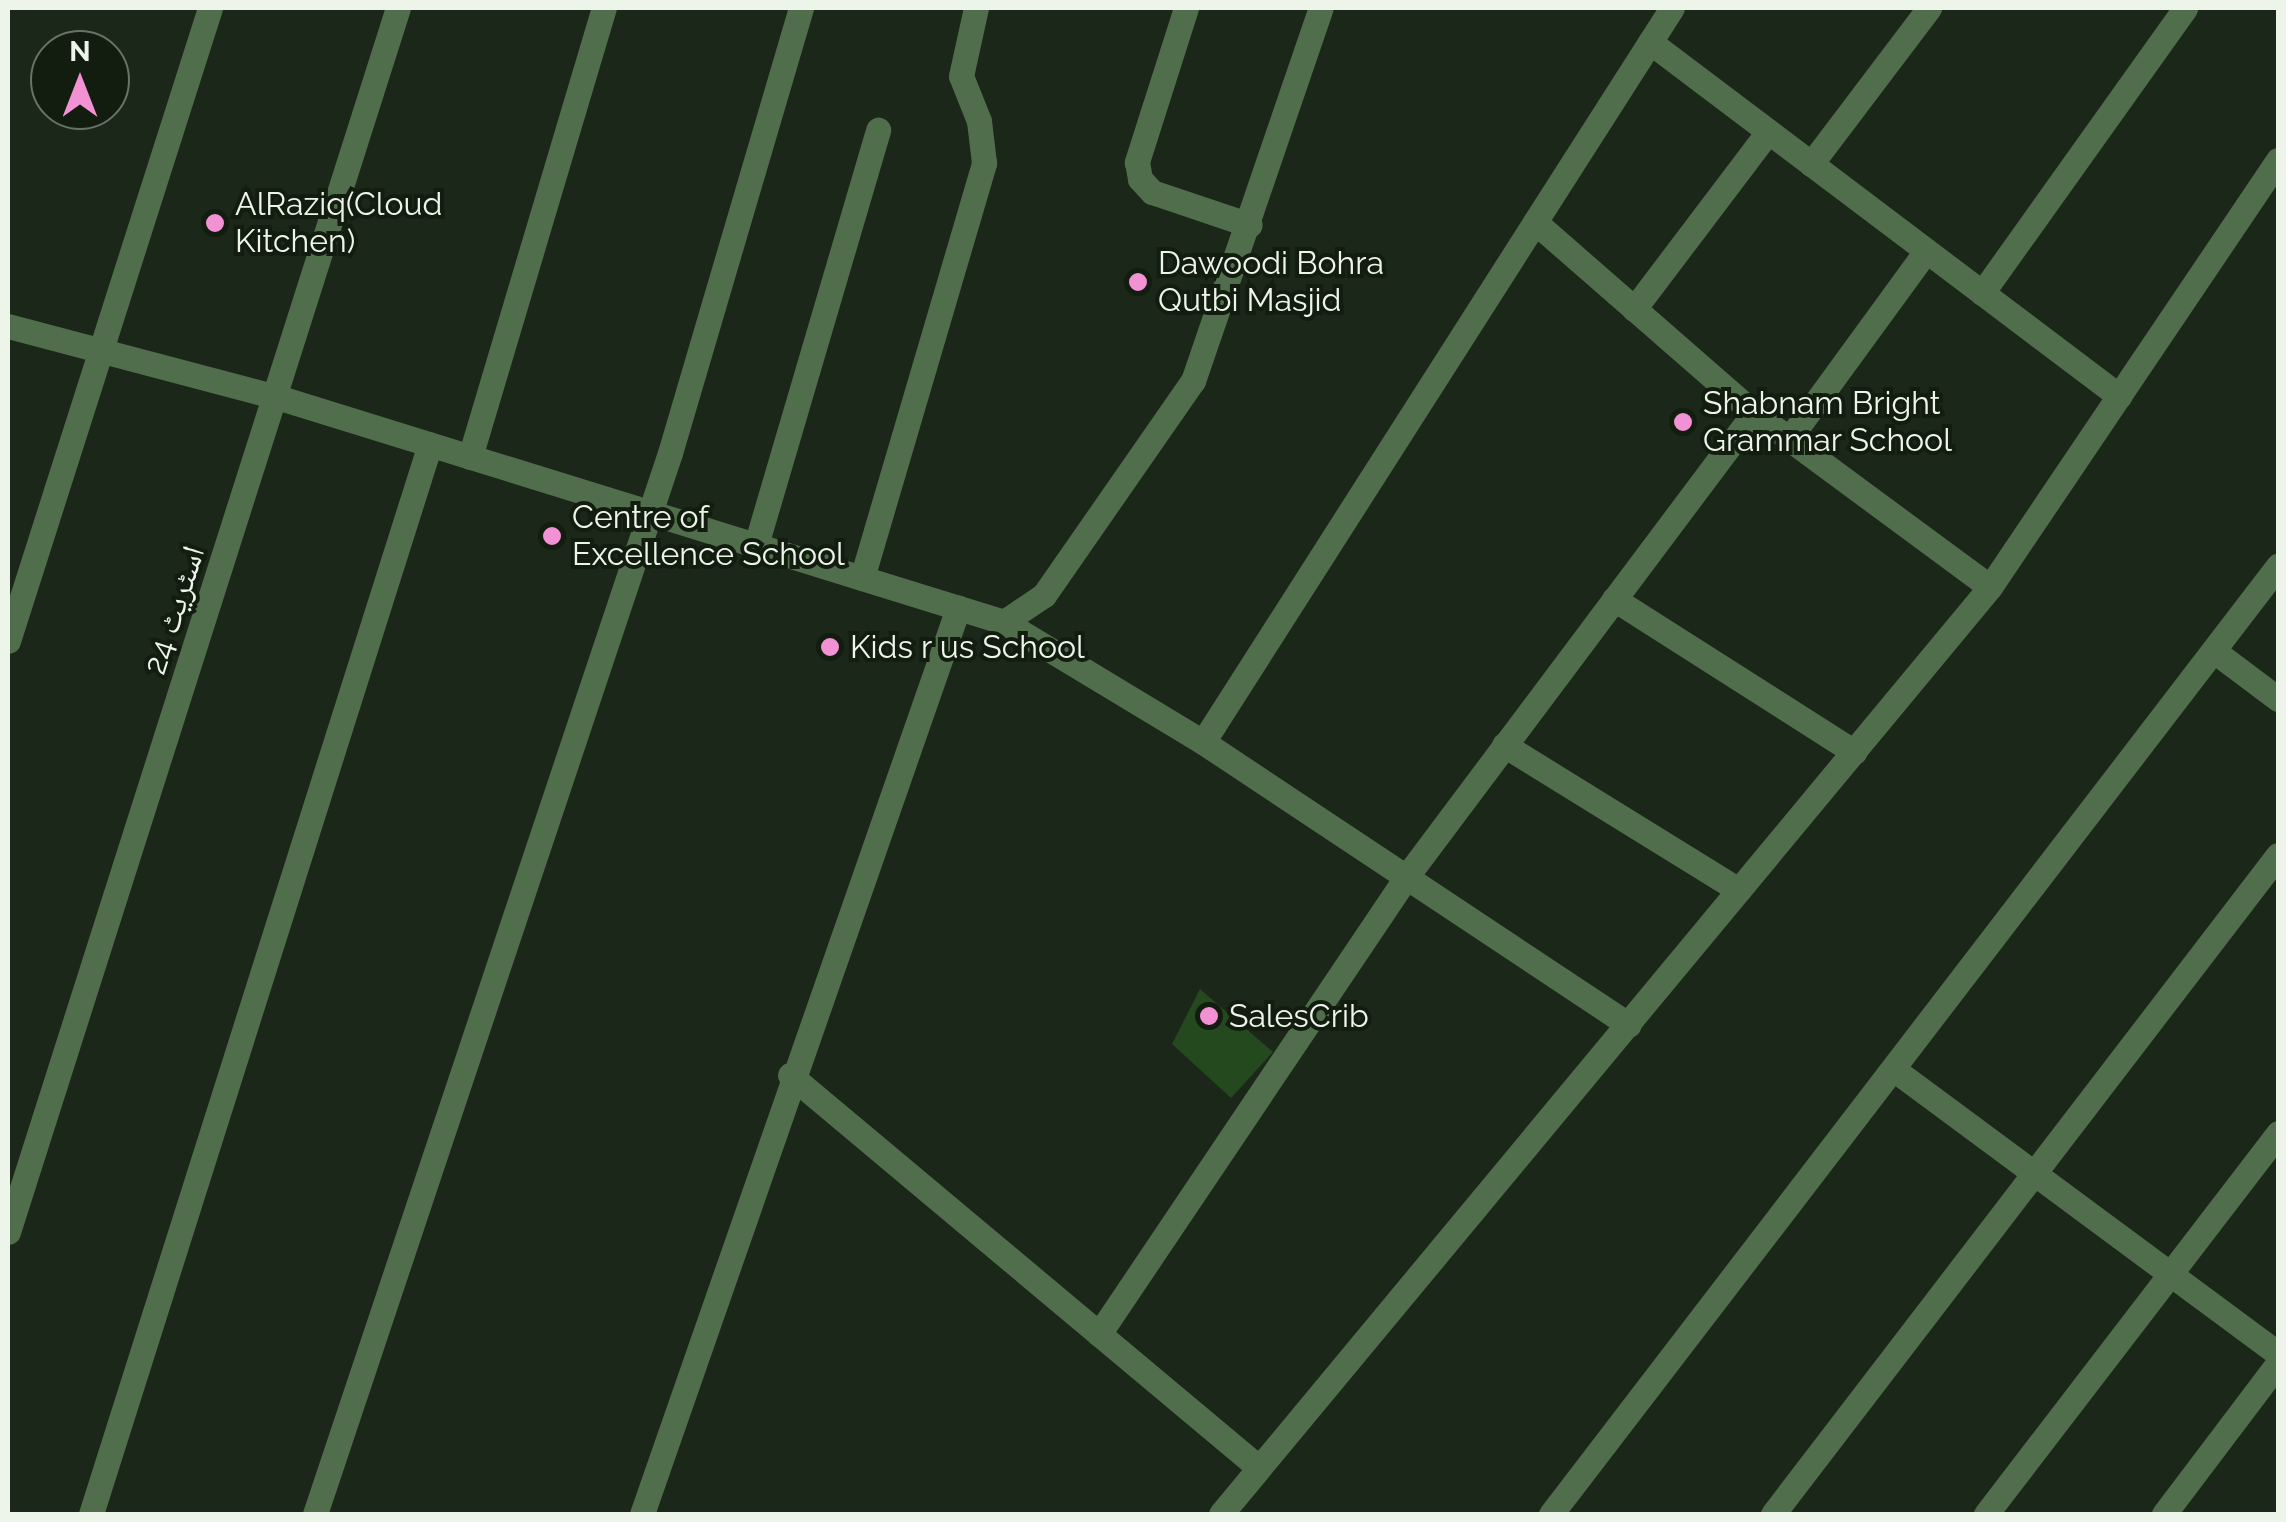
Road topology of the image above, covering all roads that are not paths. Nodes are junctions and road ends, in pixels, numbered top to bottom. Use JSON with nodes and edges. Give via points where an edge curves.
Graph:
{"nodes":[{"id":1,"x":210,"y":8,"type":"edge"},
{"id":2,"x":398,"y":8,"type":"edge"},
{"id":3,"x":604,"y":8,"type":"edge"},
{"id":4,"x":801,"y":8,"type":"edge"},
{"id":5,"x":976,"y":8,"type":"edge"},
{"id":6,"x":1186,"y":8,"type":"edge"},
{"id":7,"x":1322,"y":8,"type":"edge"},
{"id":8,"x":1672,"y":8,"type":"edge"},
{"id":9,"x":1929,"y":8,"type":"edge"},
{"id":10,"x":2185,"y":8,"type":"edge"},
{"id":11,"x":1650,"y":42,"type":"junction"},
{"id":12,"x":878,"y":130,"type":"dead end"},
{"id":13,"x":1768,"y":132,"type":"junction"},
{"id":14,"x":2278,"y":160,"type":"edge"},
{"id":15,"x":1811,"y":164,"type":"junction"},
{"id":16,"x":1535,"y":222,"type":"junction"},
{"id":17,"x":1250,"y":225,"type":"junction"},
{"id":18,"x":1926,"y":250,"type":"junction"},
{"id":19,"x":1982,"y":292,"type":"junction"},
{"id":20,"x":1634,"y":309,"type":"junction"},
{"id":21,"x":8,"y":326,"type":"edge"},
{"id":22,"x":106,"y":348,"type":"junction"},
{"id":23,"x":2119,"y":396,"type":"junction"},
{"id":24,"x":277,"y":397,"type":"junction"},
{"id":25,"x":1754,"y":413,"type":"junction"},
{"id":26,"x":1789,"y":439,"type":"junction"},
{"id":27,"x":430,"y":444,"type":"junction"},
{"id":28,"x":470,"y":456,"type":"junction"},
{"id":29,"x":650,"y":512,"type":"junction"},
{"id":30,"x":756,"y":546,"type":"junction"},
{"id":31,"x":2278,"y":566,"type":"edge"},
{"id":32,"x":862,"y":578,"type":"junction"},
{"id":33,"x":1990,"y":587,"type":"junction"},
{"id":34,"x":1614,"y":599,"type":"junction"},
{"id":35,"x":958,"y":608,"type":"junction"},
{"id":36,"x":1004,"y":622,"type":"junction"},
{"id":37,"x":8,"y":641,"type":"edge"},
{"id":38,"x":2214,"y":651,"type":"junction"},
{"id":39,"x":2278,"y":699,"type":"edge"},
{"id":40,"x":1203,"y":742,"type":"junction"},
{"id":41,"x":1504,"y":745,"type":"junction"},
{"id":42,"x":1854,"y":752,"type":"junction"},
{"id":43,"x":2278,"y":855,"type":"edge"},
{"id":44,"x":1407,"y":876,"type":"junction"},
{"id":45,"x":1739,"y":890,"type":"junction"},
{"id":46,"x":1629,"y":1025,"type":"junction"},
{"id":47,"x":1896,"y":1072,"type":"junction"},
{"id":48,"x":790,"y":1075,"type":"junction"},
{"id":49,"x":2278,"y":1133,"type":"edge"},
{"id":50,"x":2034,"y":1173,"type":"junction"},
{"id":51,"x":8,"y":1232,"type":"edge"},
{"id":52,"x":2170,"y":1274,"type":"junction"},
{"id":53,"x":1100,"y":1334,"type":"junction"},
{"id":54,"x":2278,"y":1354,"type":"edge"},
{"id":55,"x":2278,"y":1362,"type":"edge"},
{"id":56,"x":1258,"y":1467,"type":"junction"},
{"id":57,"x":91,"y":1514,"type":"edge"},
{"id":58,"x":315,"y":1514,"type":"edge"},
{"id":59,"x":642,"y":1514,"type":"edge"},
{"id":60,"x":1221,"y":1514,"type":"edge"},
{"id":61,"x":1551,"y":1514,"type":"edge"},
{"id":62,"x":1773,"y":1514,"type":"edge"},
{"id":63,"x":1986,"y":1514,"type":"edge"},
{"id":64,"x":2164,"y":1514,"type":"edge"}],
"edges":[{"from":1,"to":22,"type":"street"},
{"from":2,"to":24,"type":"street","name":"اسٹریٹ 24"},
{"from":3,"to":28,"type":"street"},
{"from":4,"to":29,"type":"street"},
{"from":5,"to":32,"type":"street","via":[[961,76],[979,121],[984,163]]},
{"from":6,"to":17,"type":"street","via":[[1137,162],[1140,179],[1152,192]]},
{"from":7,"to":17,"type":"street"},
{"from":8,"to":11,"type":"street"},
{"from":9,"to":15,"type":"street"},
{"from":10,"to":19,"type":"street"},
{"from":11,"to":13,"type":"street"},
{"from":11,"to":16,"type":"street"},
{"from":12,"to":30,"type":"street"},
{"from":13,"to":15,"type":"street"},
{"from":13,"to":20,"type":"street"},
{"from":14,"to":23,"type":"street"},
{"from":15,"to":18,"type":"street"},
{"from":16,"to":20,"type":"street"},
{"from":16,"to":40,"type":"street"},
{"from":17,"to":36,"type":"street","via":[[1194,381],[1044,595]]},
{"from":18,"to":19,"type":"street"},
{"from":18,"to":26,"type":"street"},
{"from":19,"to":23,"type":"street"},
{"from":20,"to":25,"type":"street"},
{"from":21,"to":22,"type":"street"},
{"from":22,"to":24,"type":"street"},
{"from":22,"to":37,"type":"street"},
{"from":23,"to":33,"type":"street"},
{"from":24,"to":27,"type":"street"},
{"from":24,"to":51,"type":"street","name":"اسٹریٹ 24"},
{"from":25,"to":26,"type":"street"},
{"from":25,"to":34,"type":"street"},
{"from":26,"to":33,"type":"street"},
{"from":27,"to":28,"type":"street"},
{"from":27,"to":57,"type":"street"},
{"from":28,"to":29,"type":"street"},
{"from":29,"to":30,"type":"street"},
{"from":29,"to":58,"type":"street"},
{"from":30,"to":32,"type":"street"},
{"from":31,"to":38,"type":"street"},
{"from":32,"to":35,"type":"street"},
{"from":33,"to":42,"type":"street"},
{"from":34,"to":41,"type":"street"},
{"from":34,"to":42,"type":"street"},
{"from":35,"to":36,"type":"street"},
{"from":35,"to":48,"type":"street"},
{"from":36,"to":40,"type":"street"},
{"from":38,"to":39,"type":"street"},
{"from":38,"to":47,"type":"street"},
{"from":40,"to":44,"type":"street"},
{"from":41,"to":44,"type":"street"},
{"from":41,"to":45,"type":"street"},
{"from":42,"to":45,"type":"street"},
{"from":43,"to":50,"type":"street"},
{"from":44,"to":46,"type":"street"},
{"from":44,"to":53,"type":"street"},
{"from":45,"to":46,"type":"street"},
{"from":46,"to":56,"type":"street"},
{"from":47,"to":50,"type":"street"},
{"from":47,"to":61,"type":"street"},
{"from":48,"to":53,"type":"street"},
{"from":48,"to":59,"type":"street"},
{"from":49,"to":52,"type":"street"},
{"from":50,"to":52,"type":"street"},
{"from":50,"to":62,"type":"street"},
{"from":52,"to":54,"type":"street"},
{"from":52,"to":63,"type":"street"},
{"from":53,"to":56,"type":"street"},
{"from":55,"to":64,"type":"street"},
{"from":56,"to":60,"type":"street"}]}
